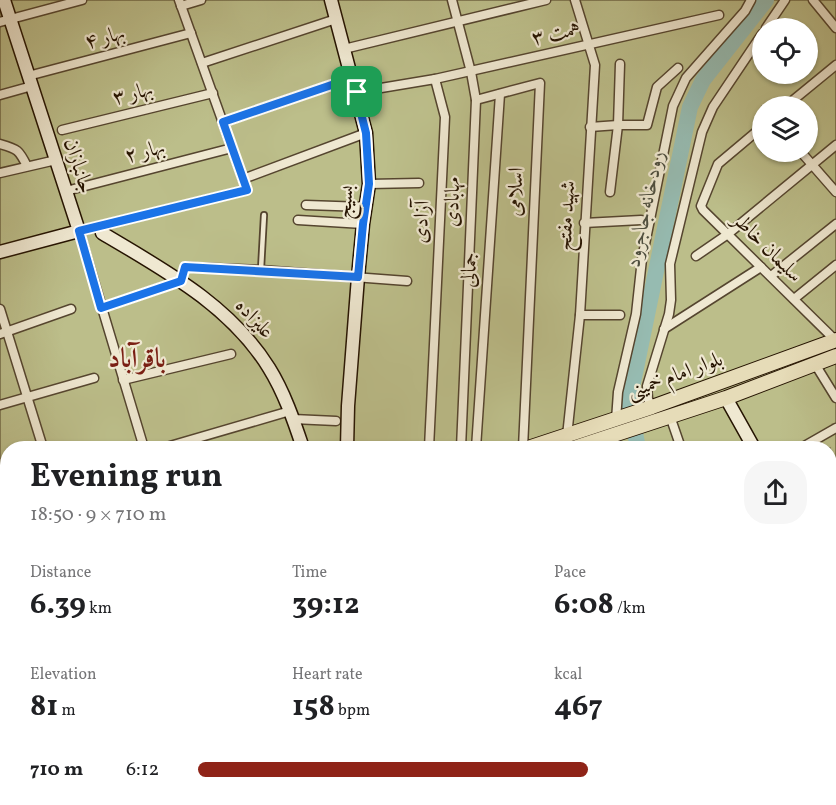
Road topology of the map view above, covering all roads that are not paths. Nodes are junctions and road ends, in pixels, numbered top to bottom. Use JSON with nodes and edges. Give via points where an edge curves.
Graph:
{"nodes":[{"id":1,"x":4,"y":0,"type":"edge"},
{"id":2,"x":82,"y":0,"type":"edge"},
{"id":3,"x":201,"y":0,"type":"edge"},
{"id":4,"x":331,"y":0,"type":"edge"},
{"id":5,"x":452,"y":0,"type":"edge"},
{"id":6,"x":546,"y":0,"type":"edge"},
{"id":7,"x":575,"y":0,"type":"edge"},
{"id":8,"x":751,"y":0,"type":"edge"},
{"id":9,"x":785,"y":0,"type":"edge"},
{"id":10,"x":813,"y":0,"type":"edge"},
{"id":11,"x":180,"y":3,"type":"edge"},
{"id":12,"x":719,"y":15,"type":"dead end"},
{"id":13,"x":773,"y":18,"type":"edge"},
{"id":14,"x":336,"y":19,"type":"junction"},
{"id":15,"x":5,"y":20,"type":"edge"},
{"id":16,"x":459,"y":22,"type":"junction"},
{"id":17,"x":836,"y":28,"type":"edge"},
{"id":18,"x":191,"y":33,"type":"junction"},
{"id":19,"x":587,"y":46,"type":"junction"},
{"id":20,"x":344,"y":49,"type":"junction"},
{"id":21,"x":752,"y":49,"type":"edge"},
{"id":22,"x":202,"y":63,"type":"junction"},
{"id":23,"x":620,"y":64,"type":"dead end"},
{"id":24,"x":836,"y":65,"type":"edge"},
{"id":25,"x":678,"y":68,"type":"dead end"},
{"id":26,"x":471,"y":72,"type":"junction"},
{"id":27,"x":352,"y":78,"type":"junction"},
{"id":28,"x":435,"y":79,"type":"junction"},
{"id":29,"x":30,"y":81,"type":"junction"},
{"id":30,"x":357,"y":92,"type":"junction"},
{"id":31,"x":213,"y":93,"type":"junction"},
{"id":32,"x":500,"y":93,"type":"junction"},
{"id":33,"x":0,"y":95,"type":"edge"},
{"id":34,"x":798,"y":96,"type":"edge"},
{"id":35,"x":476,"y":100,"type":"junction"},
{"id":36,"x":223,"y":122,"type":"junction"},
{"id":37,"x":618,"y":125,"type":"junction"},
{"id":38,"x":590,"y":127,"type":"junction"},
{"id":39,"x":62,"y":130,"type":"dead end"},
{"id":40,"x":366,"y":133,"type":"junction"},
{"id":41,"x":752,"y":136,"type":"edge"},
{"id":42,"x":0,"y":144,"type":"edge"},
{"id":43,"x":836,"y":145,"type":"edge"},
{"id":44,"x":232,"y":148,"type":"junction"},
{"id":45,"x":56,"y":160,"type":"junction"},
{"id":46,"x":813,"y":164,"type":"junction"},
{"id":47,"x":27,"y":166,"type":"junction"},
{"id":48,"x":0,"y":174,"type":"edge"},
{"id":49,"x":243,"y":179,"type":"junction"},
{"id":50,"x":419,"y":183,"type":"dead end"},
{"id":51,"x":369,"y":184,"type":"junction"},
{"id":52,"x":66,"y":191,"type":"junction"},
{"id":53,"x":610,"y":192,"type":"dead end"},
{"id":54,"x":836,"y":192,"type":"edge"},
{"id":55,"x":306,"y":205,"type":"dead end"},
{"id":56,"x":365,"y":207,"type":"junction"},
{"id":57,"x":264,"y":215,"type":"dead end"},
{"id":58,"x":298,"y":220,"type":"dead end"},
{"id":59,"x":640,"y":220,"type":"dead end"},
{"id":60,"x":584,"y":223,"type":"junction"},
{"id":61,"x":363,"y":224,"type":"junction"},
{"id":62,"x":836,"y":224,"type":"edge"},
{"id":63,"x":79,"y":231,"type":"junction"},
{"id":64,"x":102,"y":233,"type":"dead end"},
{"id":65,"x":728,"y":234,"type":"junction"},
{"id":66,"x":0,"y":252,"type":"edge"},
{"id":67,"x":696,"y":256,"type":"dead end"},
{"id":68,"x":836,"y":266,"type":"edge"},
{"id":69,"x":761,"y":267,"type":"junction"},
{"id":70,"x":261,"y":270,"type":"junction"},
{"id":71,"x":771,"y":276,"type":"junction"},
{"id":72,"x":358,"y":277,"type":"junction"},
{"id":73,"x":181,"y":281,"type":"junction"},
{"id":74,"x":407,"y":281,"type":"dead end"},
{"id":75,"x":794,"y":299,"type":"junction"},
{"id":76,"x":101,"y":308,"type":"junction"},
{"id":77,"x":0,"y":309,"type":"edge"},
{"id":78,"x":71,"y":309,"type":"dead end"},
{"id":79,"x":580,"y":315,"type":"junction"},
{"id":80,"x":620,"y":315,"type":"dead end"},
{"id":81,"x":664,"y":329,"type":"junction"},
{"id":82,"x":4,"y":333,"type":"edge"},
{"id":83,"x":835,"y":340,"type":"edge"},
{"id":84,"x":231,"y":354,"type":"dead end"},
{"id":85,"x":836,"y":356,"type":"edge"},
{"id":86,"x":815,"y":364,"type":"junction"},
{"id":87,"x":94,"y":378,"type":"dead end"},
{"id":88,"x":123,"y":380,"type":"junction"},
{"id":89,"x":27,"y":398,"type":"junction"},
{"id":90,"x":726,"y":398,"type":"junction"},
{"id":91,"x":836,"y":398,"type":"edge"},
{"id":92,"x":0,"y":405,"type":"edge"},
{"id":93,"x":654,"y":414,"type":"junction"},
{"id":94,"x":291,"y":415,"type":"junction"},
{"id":95,"x":670,"y":416,"type":"junction"},
{"id":96,"x":336,"y":421,"type":"dead end"},
{"id":97,"x":836,"y":428,"type":"edge"},
{"id":98,"x":609,"y":432,"type":"edge"},
{"id":99,"x":567,"y":436,"type":"junction"},
{"id":100,"x":41,"y":441,"type":"edge"},
{"id":101,"x":142,"y":441,"type":"edge"},
{"id":102,"x":190,"y":441,"type":"edge"},
{"id":103,"x":300,"y":441,"type":"edge"},
{"id":104,"x":347,"y":441,"type":"edge"},
{"id":105,"x":429,"y":441,"type":"edge"},
{"id":106,"x":461,"y":441,"type":"edge"},
{"id":107,"x":476,"y":441,"type":"edge"},
{"id":108,"x":522,"y":441,"type":"edge"},
{"id":109,"x":551,"y":441,"type":"edge"},
{"id":110,"x":589,"y":441,"type":"edge"},
{"id":111,"x":679,"y":441,"type":"edge"},
{"id":112,"x":750,"y":441,"type":"edge"},
{"id":113,"x":813,"y":441,"type":"edge"}],
"edges":[{"from":1,"to":15,"type":"street","name":"جانبازان"},
{"from":2,"to":15,"type":"street"},
{"from":3,"to":11,"type":"street"},
{"from":4,"to":14,"type":"street","name":"بسیج"},
{"from":5,"to":16,"type":"street"},
{"from":6,"to":16,"type":"street"},
{"from":7,"to":19,"type":"street","name":"شهید مفتح"},
{"from":8,"to":98,"type":"street","via":[[686,78],[673,106],[642,259],[636,314]]},
{"from":9,"to":13,"type":"street"},
{"from":10,"to":17,"type":"street"},
{"from":11,"to":18,"type":"street"},
{"from":12,"to":19,"type":"street","name":"همت ۳"},
{"from":14,"to":20,"type":"street","name":"بسیج"},
{"from":14,"to":22,"type":"street"},
{"from":15,"to":29,"type":"street","name":"جانبازان"},
{"from":16,"to":20,"type":"street"},
{"from":16,"to":26,"type":"street"},
{"from":18,"to":22,"type":"street"},
{"from":18,"to":29,"type":"street","name":"بهار ۴"},
{"from":19,"to":26,"type":"street","name":"همت ۳"},
{"from":19,"to":38,"type":"street","name":"شهید مفتح","via":[[595,65]]},
{"from":20,"to":27,"type":"street","name":"بسیج"},
{"from":21,"to":81,"type":"street","via":[[713,107],[702,132],[670,264],[671,300]]},
{"from":22,"to":31,"type":"street"},
{"from":23,"to":37,"type":"street"},
{"from":24,"to":34,"type":"street"},
{"from":25,"to":37,"type":"street","via":[[657,87],[647,125]]},
{"from":26,"to":28,"type":"street","name":"همت ۳"},
{"from":26,"to":35,"type":"street"},
{"from":27,"to":30,"type":"street","name":"بسیج"},
{"from":27,"to":36,"type":"street"},
{"from":28,"to":30,"type":"street"},
{"from":28,"to":105,"type":"street","name":"آزادی","via":[[445,117]]},
{"from":29,"to":33,"type":"street","name":"بهار ۴"},
{"from":29,"to":45,"type":"street","name":"جانبازان"},
{"from":30,"to":40,"type":"street","name":"بسیج"},
{"from":31,"to":36,"type":"street"},
{"from":31,"to":39,"type":"street","name":"بهار ۳"},
{"from":32,"to":35,"type":"street","name":"اسلامی"},
{"from":32,"to":107,"type":"street","name":"جمالی"},
{"from":32,"to":108,"type":"street","name":"اسلامی","via":[[540,83]]},
{"from":35,"to":106,"type":"street","name":"مهابادی"},
{"from":36,"to":44,"type":"street"},
{"from":37,"to":38,"type":"street"},
{"from":37,"to":53,"type":"street"},
{"from":38,"to":60,"type":"street","name":"شهید مفتح"},
{"from":40,"to":49,"type":"street"},
{"from":40,"to":51,"type":"street","name":"بسیج"},
{"from":41,"to":65,"type":"street","name":"سلیمان خاطر","via":[[718,165],[701,206]]},
{"from":42,"to":47,"type":"street","via":[[20,152]]},
{"from":43,"to":46,"type":"street"},
{"from":44,"to":49,"type":"street"},
{"from":44,"to":52,"type":"street","name":"بهار ۲"},
{"from":45,"to":47,"type":"street"},
{"from":45,"to":52,"type":"street","name":"جانبازان"},
{"from":46,"to":54,"type":"street"},
{"from":46,"to":65,"type":"street"},
{"from":47,"to":48,"type":"street"},
{"from":49,"to":63,"type":"street","via":[[247,190]]},
{"from":50,"to":51,"type":"street"},
{"from":51,"to":56,"type":"street","name":"بسیج"},
{"from":52,"to":63,"type":"street","name":"جانبازان"},
{"from":55,"to":56,"type":"street"},
{"from":56,"to":61,"type":"street","name":"بسیج"},
{"from":57,"to":70,"type":"lane"},
{"from":58,"to":61,"type":"street"},
{"from":59,"to":60,"type":"street"},
{"from":60,"to":79,"type":"street","name":"شهید مفتح"},
{"from":61,"to":72,"type":"street","name":"بسیج"},
{"from":62,"to":71,"type":"street"},
{"from":63,"to":66,"type":"street"},
{"from":63,"to":76,"type":"street","name":"جانبازان"},
{"from":64,"to":73,"type":"street","name":"علیزاده"},
{"from":65,"to":67,"type":"street"},
{"from":65,"to":69,"type":"street","name":"سلیمان خاطر"},
{"from":68,"to":75,"type":"street"},
{"from":69,"to":71,"type":"street","name":"سلیمان خاطر"},
{"from":69,"to":81,"type":"street"},
{"from":70,"to":72,"type":"street"},
{"from":70,"to":73,"type":"street","via":[[185,267]]},
{"from":71,"to":75,"type":"street","name":"سلیمان خاطر"},
{"from":72,"to":74,"type":"street"},
{"from":72,"to":104,"type":"street","name":"بسیج"},
{"from":73,"to":76,"type":"street"},
{"from":73,"to":94,"type":"street","name":"علیزاده","via":[[246,336],[271,370]]},
{"from":75,"to":83,"type":"street","name":"سلیمان خاطر"},
{"from":76,"to":88,"type":"street","name":"جانبازان"},
{"from":77,"to":82,"type":"street"},
{"from":78,"to":82,"type":"street"},
{"from":79,"to":80,"type":"street"},
{"from":79,"to":99,"type":"street","name":"شهید مفتح"},
{"from":81,"to":93,"type":"street","via":[[647,386]]},
{"from":82,"to":89,"type":"street"},
{"from":83,"to":93,"type":"main road","name":"بلوار امام خمینی"},
{"from":84,"to":88,"type":"street"},
{"from":85,"to":86,"type":"main road","name":"بلوار امام خمینی"},
{"from":86,"to":90,"type":"main road","name":"بلوار امام خمینی"},
{"from":86,"to":91,"type":"street"},
{"from":87,"to":89,"type":"street"},
{"from":88,"to":101,"type":"street","name":"جانبازان"},
{"from":89,"to":92,"type":"street"},
{"from":89,"to":100,"type":"street"},
{"from":90,"to":95,"type":"main road","name":"بلوار امام خمینی"},
{"from":90,"to":112,"type":"street"},
{"from":93,"to":95,"type":"main road","name":"بلوار امام خمینی"},
{"from":93,"to":98,"type":"main road","name":"بلوار امام خمینی"},
{"from":94,"to":96,"type":"street"},
{"from":94,"to":102,"type":"street"},
{"from":94,"to":103,"type":"street","name":"علیزاده"},
{"from":95,"to":111,"type":"street"},
{"from":97,"to":113,"type":"street"},
{"from":98,"to":99,"type":"main road","name":"بلوار امام خمینی"},
{"from":98,"to":110,"type":"main road","name":"بلوار امام خمینی"},
{"from":99,"to":109,"type":"main road","name":"بلوار امام خمینی"}]}
